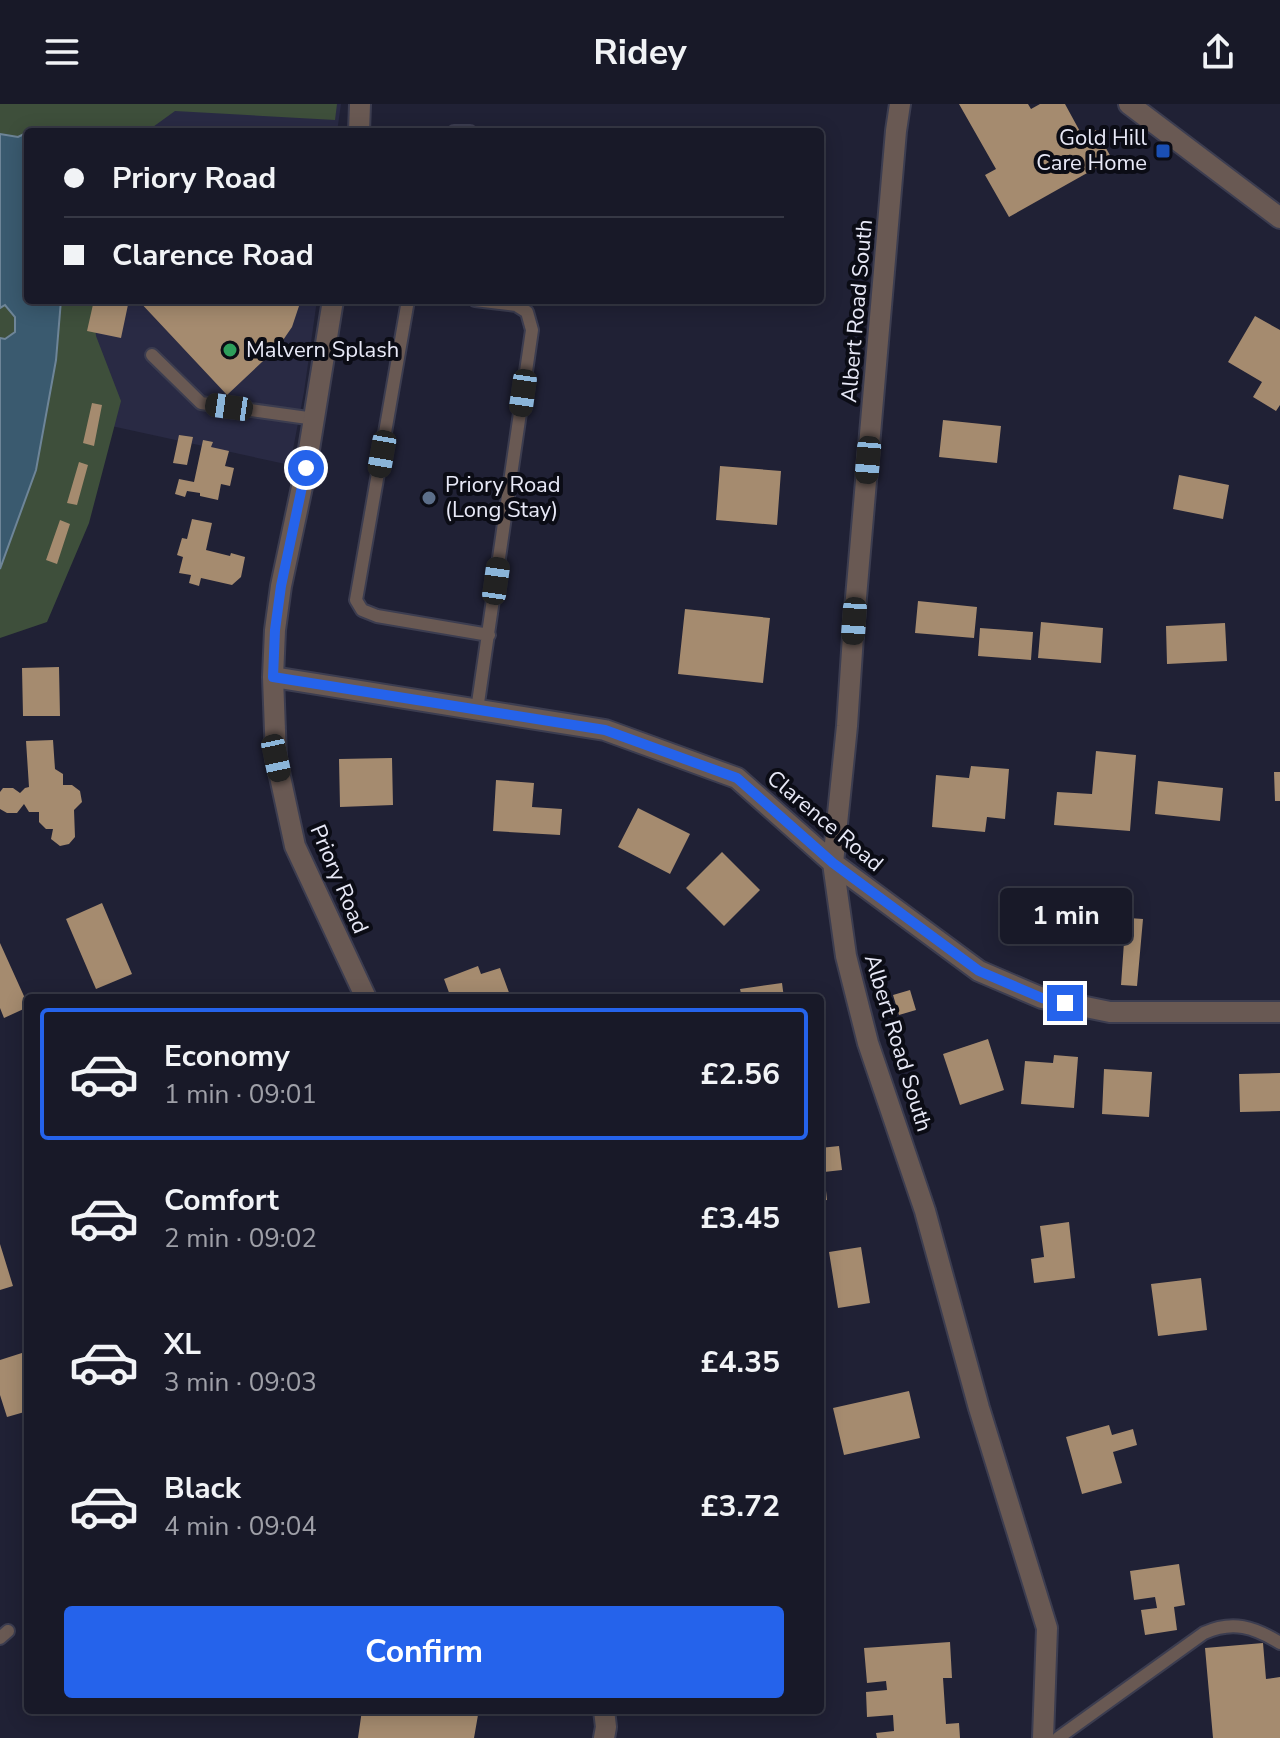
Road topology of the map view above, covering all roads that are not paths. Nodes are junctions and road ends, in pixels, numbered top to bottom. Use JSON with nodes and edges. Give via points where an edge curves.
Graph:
{"nodes":[{"id":1,"x":360,"y":104,"type":"edge"},
{"id":2,"x":900,"y":104,"type":"edge"},
{"id":3,"x":1129,"y":104,"type":"edge"},
{"id":4,"x":359,"y":128,"type":"edge"},
{"id":5,"x":1280,"y":218,"type":"edge"},
{"id":6,"x":332,"y":304,"type":"edge"},
{"id":7,"x":407,"y":304,"type":"edge"},
{"id":8,"x":508,"y":304,"type":"edge"},
{"id":9,"x":152,"y":355,"type":"dead end"},
{"id":10,"x":315,"y":419,"type":"junction"},
{"id":11,"x":489,"y":635,"type":"junction"},
{"id":12,"x":273,"y":677,"type":"junction"},
{"id":13,"x":477,"y":710,"type":"junction"},
{"id":14,"x":833,"y":863,"type":"junction"},
{"id":15,"x":364,"y":994,"type":"edge"},
{"id":16,"x":1280,"y":1012,"type":"edge"},
{"id":17,"x":1280,"y":1643,"type":"edge"},
{"id":18,"x":1043,"y":1738,"type":"edge"},
{"id":19,"x":1058,"y":1738,"type":"edge"}],
"edges":[{"from":1,"to":4,"type":"street"},
{"from":2,"to":14,"type":"street","name":"Albert Road South"},
{"from":3,"to":5,"type":"street"},
{"from":6,"to":10,"type":"street","name":"Priory Road"},
{"from":7,"to":11,"type":"lane","via":[[356,600],[362,610],[377,616]]},
{"from":8,"to":11,"type":"lane","via":[[527,312],[532,330]]},
{"from":9,"to":10,"type":"lane","via":[[201,403]]},
{"from":10,"to":12,"type":"street","name":"Priory Road","via":[[281,586]]},
{"from":11,"to":13,"type":"lane"},
{"from":12,"to":13,"type":"street","name":"Clarence Road"},
{"from":12,"to":15,"type":"street","name":"Priory Road","via":[[276,758],[295,846]]},
{"from":13,"to":14,"type":"street","name":"Clarence Road","via":[[605,730],[737,778]]},
{"from":14,"to":16,"type":"street","name":"Clarence Road","via":[[979,971],[1042,998],[1110,1012]]},
{"from":14,"to":18,"type":"street","name":"Albert Road South","via":[[846,956],[868,1043],[925,1211],[1047,1628]]},
{"from":17,"to":19,"type":"lane","via":[[1249,1628],[1218,1626]]}]}
